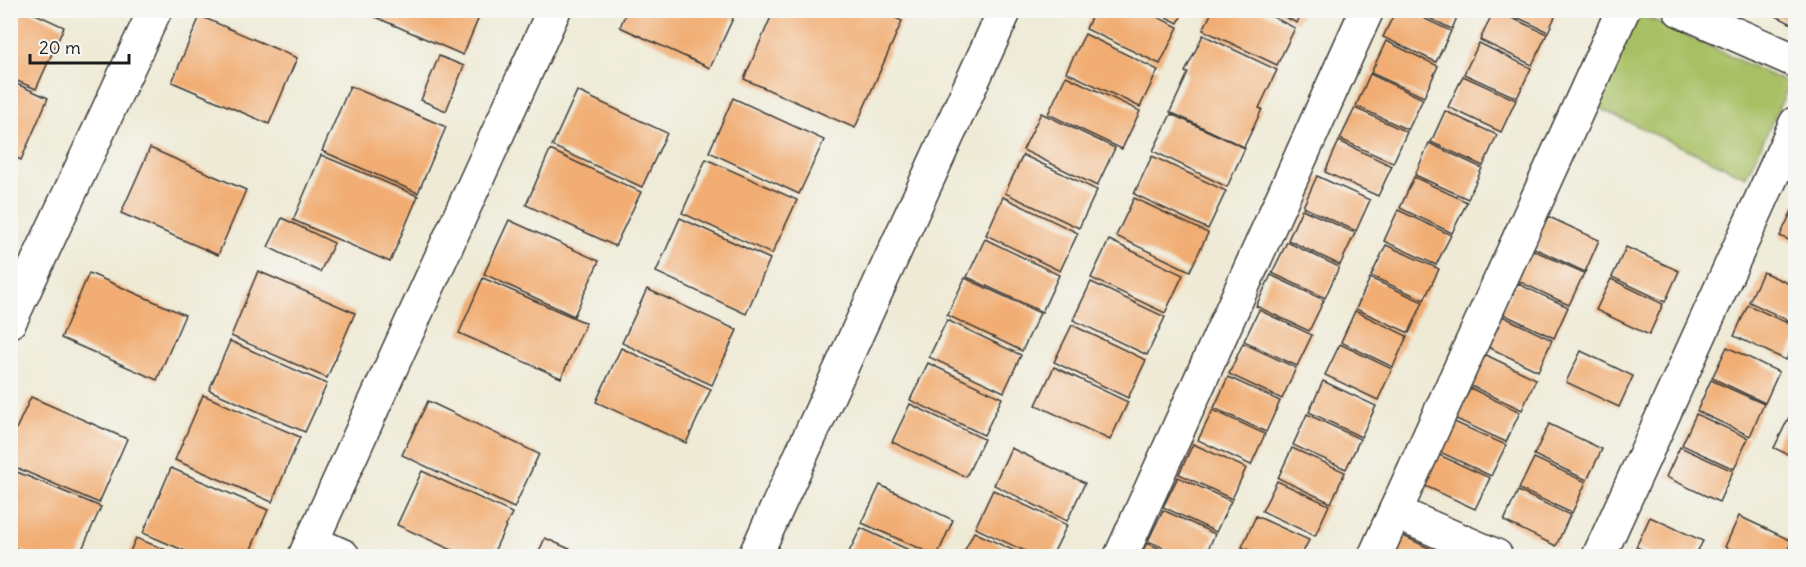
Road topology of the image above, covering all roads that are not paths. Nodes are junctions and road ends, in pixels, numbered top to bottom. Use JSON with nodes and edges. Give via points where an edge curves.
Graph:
{"nodes":[{"id":1,"x":155,"y":10,"type":"edge"},
{"id":2,"x":554,"y":10,"type":"edge"},
{"id":3,"x":1005,"y":10,"type":"edge"},
{"id":4,"x":1367,"y":10,"type":"edge"},
{"id":5,"x":1623,"y":10,"type":"edge"},
{"id":6,"x":1680,"y":10,"type":"edge"},
{"id":7,"x":1796,"y":61,"type":"edge"},
{"id":8,"x":1796,"y":123,"type":"edge"},
{"id":9,"x":10,"y":321,"type":"edge"},
{"id":10,"x":1395,"y":513,"type":"junction"},
{"id":11,"x":308,"y":549,"type":"edge"},
{"id":12,"x":343,"y":556,"type":"edge"},
{"id":13,"x":755,"y":556,"type":"edge"},
{"id":14,"x":1121,"y":556,"type":"edge"},
{"id":15,"x":1375,"y":556,"type":"edge"},
{"id":16,"x":1496,"y":556,"type":"edge"},
{"id":17,"x":1599,"y":556,"type":"edge"}],
"edges":[{"from":1,"to":9,"type":"street"},
{"from":2,"to":11,"type":"street"},
{"from":3,"to":13,"type":"street"},
{"from":4,"to":14,"type":"street"},
{"from":5,"to":10,"type":"street"},
{"from":6,"to":7,"type":"street"},
{"from":8,"to":17,"type":"street"},
{"from":10,"to":15,"type":"street"},
{"from":10,"to":16,"type":"street"},
{"from":11,"to":12,"type":"street"}]}
